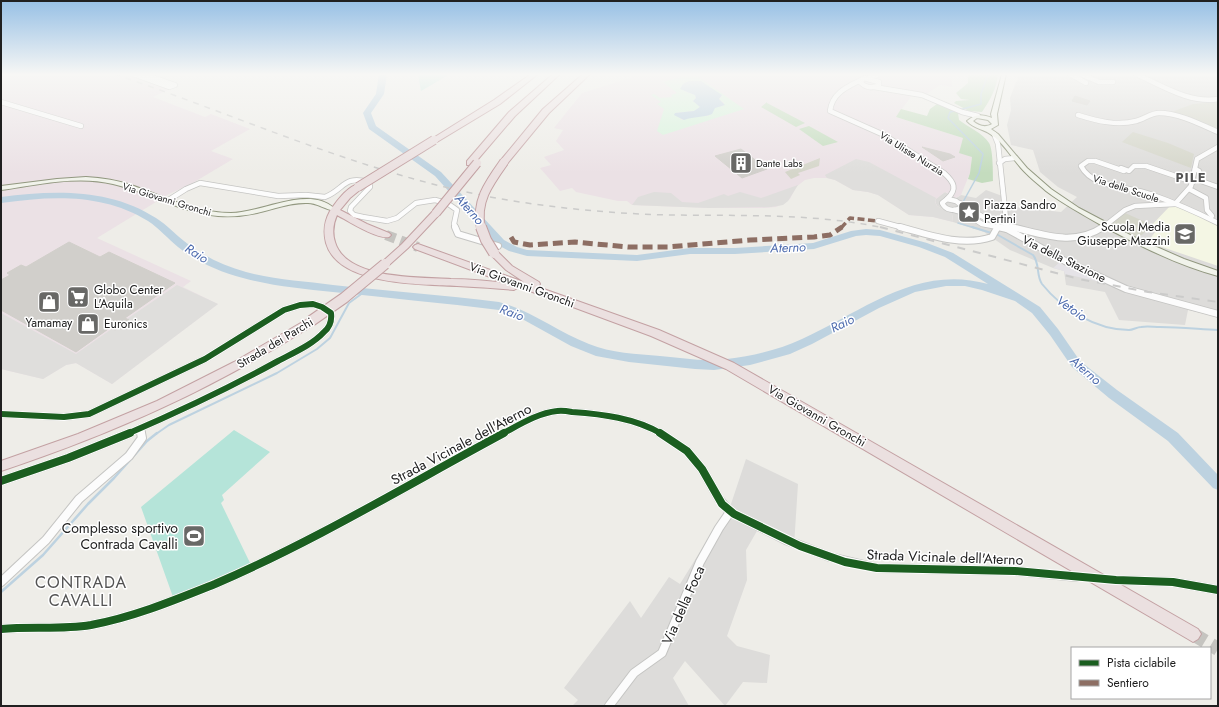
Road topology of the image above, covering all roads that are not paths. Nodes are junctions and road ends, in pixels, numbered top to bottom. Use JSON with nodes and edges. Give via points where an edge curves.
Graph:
{"nodes":[{"id":1,"x":18,"y":107,"type":"edge"},
{"id":2,"x":490,"y":107,"type":"edge"},
{"id":3,"x":520,"y":107,"type":"edge"},
{"id":4,"x":527,"y":107,"type":"edge"},
{"id":5,"x":550,"y":107,"type":"edge"},
{"id":6,"x":830,"y":107,"type":"edge"},
{"id":7,"x":951,"y":107,"type":"edge"},
{"id":8,"x":996,"y":107,"type":"edge"},
{"id":9,"x":994,"y":114,"type":"junction"},
{"id":10,"x":1078,"y":115,"type":"dead end"},
{"id":11,"x":980,"y":116,"type":"junction"},
{"id":12,"x":970,"y":117,"type":"junction"},
{"id":13,"x":995,"y":124,"type":"junction"},
{"id":14,"x":81,"y":126,"type":"dead end"},
{"id":15,"x":985,"y":128,"type":"junction"},
{"id":16,"x":1218,"y":132,"type":"edge"},
{"id":17,"x":994,"y":134,"type":"junction"},
{"id":18,"x":1001,"y":141,"type":"junction"},
{"id":19,"x":1218,"y":147,"type":"edge"},
{"id":20,"x":1015,"y":158,"type":"junction"},
{"id":21,"x":474,"y":163,"type":"junction"},
{"id":22,"x":999,"y":163,"type":"junction"},
{"id":23,"x":1109,"y":163,"type":"dead end"},
{"id":24,"x":1195,"y":170,"type":"junction"},
{"id":25,"x":1124,"y":171,"type":"dead end"},
{"id":26,"x":1193,"y":182,"type":"junction"},
{"id":27,"x":1218,"y":187,"type":"edge"},
{"id":28,"x":1,"y":188,"type":"edge"},
{"id":29,"x":1189,"y":189,"type":"junction"},
{"id":30,"x":947,"y":199,"type":"junction"},
{"id":31,"x":167,"y":201,"type":"junction"},
{"id":32,"x":960,"y":203,"type":"junction"},
{"id":33,"x":1175,"y":204,"type":"junction"},
{"id":34,"x":334,"y":210,"type":"joint"},
{"id":35,"x":954,"y":210,"type":"junction"},
{"id":36,"x":977,"y":214,"type":"junction"},
{"id":37,"x":1200,"y":214,"type":"junction"},
{"id":38,"x":1215,"y":216,"type":"edge"},
{"id":39,"x":971,"y":217,"type":"junction"},
{"id":40,"x":878,"y":221,"type":"dead end"},
{"id":41,"x":1218,"y":222,"type":"edge"},
{"id":42,"x":1006,"y":226,"type":"junction"},
{"id":43,"x":1106,"y":226,"type":"junction"},
{"id":44,"x":995,"y":232,"type":"junction"},
{"id":45,"x":386,"y":235,"type":"tunnel mouth"},
{"id":46,"x":418,"y":247,"type":"tunnel mouth"},
{"id":47,"x":496,"y":249,"type":"junction"},
{"id":48,"x":1218,"y":274,"type":"edge"},
{"id":49,"x":575,"y":304,"type":"junction"},
{"id":50,"x":1218,"y":314,"type":"edge"},
{"id":51,"x":308,"y":319,"type":"junction"},
{"id":52,"x":1,"y":414,"type":"edge"},
{"id":53,"x":141,"y":428,"type":"junction"},
{"id":54,"x":1,"y":459,"type":"edge"},
{"id":55,"x":1,"y":466,"type":"edge"},
{"id":56,"x":1,"y":481,"type":"edge"},
{"id":57,"x":730,"y":512,"type":"junction"},
{"id":58,"x":1076,"y":577,"type":"dead end"},
{"id":59,"x":1116,"y":580,"type":"dead end"},
{"id":60,"x":1,"y":582,"type":"edge"},
{"id":61,"x":1218,"y":590,"type":"edge"},
{"id":62,"x":1,"y":629,"type":"edge"},
{"id":63,"x":1193,"y":634,"type":"tunnel mouth"},
{"id":64,"x":609,"y":706,"type":"edge"}],
"edges":[{"from":1,"to":14,"type":"street"},
{"from":2,"to":49,"type":"highway","bridge":true,"via":[[346,196],[330,219],[328,230],[333,250],[352,266],[370,274],[388,278],[512,287]]},
{"from":3,"to":21,"type":"highway","name":"Strada dei Parchi"},
{"from":4,"to":21,"type":"highway","name":"Strada dei Parchi"},
{"from":5,"to":47,"type":"highway","bridge":true,"via":[[521,139],[484,191],[479,220],[482,233]]},
{"from":6,"to":30,"type":"street","name":"Via Ulisse Nurzia","via":[[832,113],[884,135],[946,174],[955,190]]},
{"from":7,"to":12,"type":"street"},
{"from":8,"to":9,"type":"street"},
{"from":9,"to":11,"type":"street"},
{"from":9,"to":13,"type":"street"},
{"from":10,"to":16,"type":"street","via":[[1102,122],[1129,122],[1162,113],[1194,121]]},
{"from":11,"to":12,"type":"street"},
{"from":11,"to":13,"type":"street"},
{"from":12,"to":15,"type":"street","via":[[974,124]]},
{"from":13,"to":15,"type":"street"},
{"from":13,"to":18,"type":"street"},
{"from":15,"to":17,"type":"street"},
{"from":17,"to":18,"type":"street"},
{"from":17,"to":22,"type":"street","via":[[998,144]]},
{"from":18,"to":20,"type":"street"},
{"from":19,"to":24,"type":"street","via":[[1197,159]]},
{"from":20,"to":22,"type":"street"},
{"from":20,"to":43,"type":"street","via":[[1041,184]]},
{"from":21,"to":51,"type":"highway","name":"Strada dei Parchi","bridge":true,"via":[[405,246],[344,298]]},
{"from":22,"to":42,"type":"street"},
{"from":23,"to":26,"type":"street","via":[[1128,170],[1134,166],[1146,166]]},
{"from":24,"to":26,"type":"street"},
{"from":24,"to":27,"type":"street","via":[[1199,171],[1201,181]]},
{"from":25,"to":33,"type":"street","name":"Via delle Scuole","via":[[1095,161],[1088,161],[1081,166],[1088,176],[1107,184],[1150,194]]},
{"from":26,"to":29,"type":"street"},
{"from":28,"to":31,"type":"street","name":"Via Giovanni Gronchi","via":[[95,180],[118,184]]},
{"from":29,"to":33,"type":"street"},
{"from":29,"to":38,"type":"street","via":[[1206,198],[1207,210]]},
{"from":30,"to":32,"type":"street"},
{"from":30,"to":35,"type":"street","via":[[942,205]]},
{"from":31,"to":34,"type":"street","name":"Via Giovanni Gronchi","via":[[223,214],[250,213],[302,200],[317,202]]},
{"from":31,"to":47,"type":"street","via":[[200,183],[278,196],[325,197],[349,180],[362,179],[369,182],[370,187],[350,208],[350,212],[388,221],[397,218],[419,202],[442,201],[452,205],[456,210],[454,224],[458,234]]},
{"from":32,"to":35,"type":"street","via":[[961,209]]},
{"from":32,"to":36,"type":"street"},
{"from":33,"to":37,"type":"street"},
{"from":33,"to":43,"type":"street","via":[[1134,206]]},
{"from":34,"to":45,"type":"highway","name":"Via Giovanni Gronchi"},
{"from":35,"to":39,"type":"street"},
{"from":36,"to":39,"type":"street","via":[[970,213]]},
{"from":36,"to":42,"type":"street"},
{"from":37,"to":38,"type":"street"},
{"from":37,"to":41,"type":"street"},
{"from":39,"to":44,"type":"street"},
{"from":40,"to":44,"type":"street","via":[[955,240],[981,242],[990,239]]},
{"from":42,"to":43,"type":"street","via":[[1059,239],[1088,235]]},
{"from":42,"to":44,"type":"street"},
{"from":42,"to":50,"type":"street","name":"Via della Stazione","via":[[1065,261],[1121,287]]},
{"from":43,"to":48,"type":"street"},
{"from":46,"to":49,"type":"highway","name":"Via Giovanni Gronchi"},
{"from":47,"to":49,"type":"highway","via":[[504,264]]},
{"from":49,"to":63,"type":"highway","name":"Via Giovanni Gronchi","via":[[715,358]]},
{"from":51,"to":54,"type":"highway","name":"Strada dei Parchi","via":[[171,393],[85,429]]},
{"from":51,"to":55,"type":"highway","name":"Strada dei Parchi","via":[[237,366],[159,405],[70,442]]},
{"from":52,"to":53,"type":"street","via":[[64,417],[89,414],[205,359],[284,310],[313,304],[331,313],[326,330],[299,350],[225,390]]},
{"from":53,"to":56,"type":"street"},
{"from":53,"to":60,"type":"street","via":[[142,438],[129,455],[79,499],[46,541]]},
{"from":57,"to":58,"type":"street","name":"Strada Vicinale dell'Aterno","via":[[785,540],[856,565],[877,568],[1015,571]]},
{"from":57,"to":62,"type":"street","name":"Strada Vicinale dell'Aterno","via":[[718,498],[698,463],[675,441],[656,430],[627,420],[556,411],[538,416],[485,443],[274,556],[182,596],[138,612],[72,628]]},
{"from":57,"to":64,"type":"street","name":"Via della Foca","via":[[717,531],[697,572],[662,653],[634,674]]},
{"from":59,"to":61,"type":"street","via":[[1173,582]]}]}
